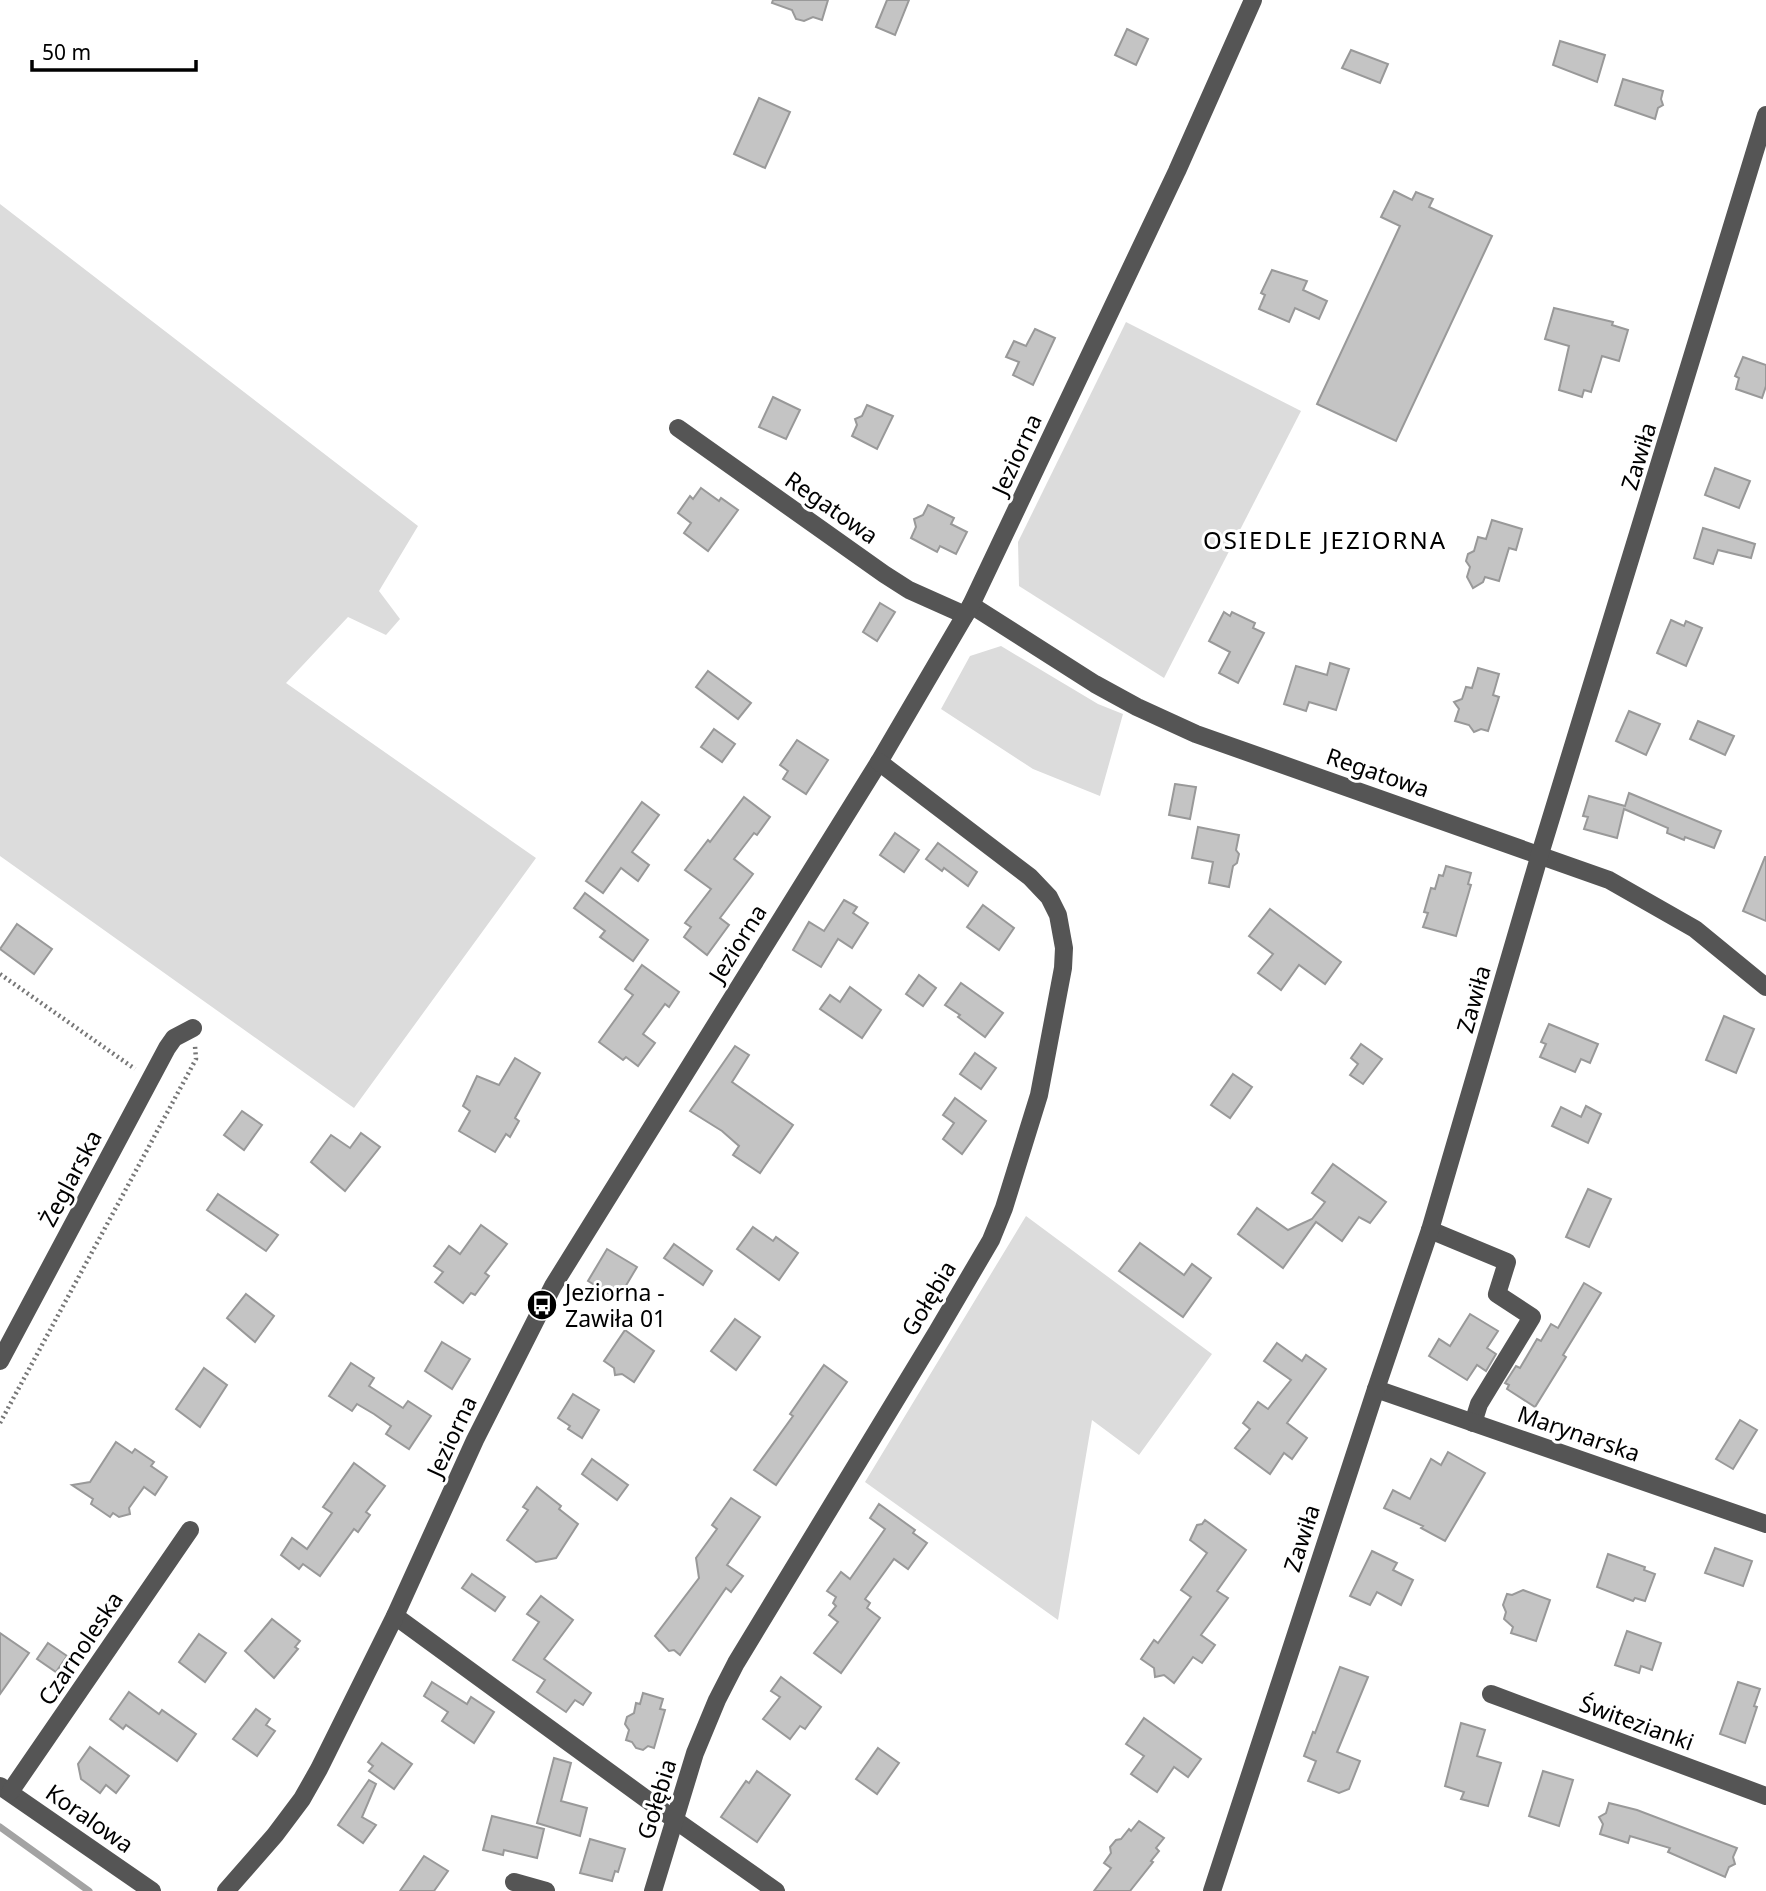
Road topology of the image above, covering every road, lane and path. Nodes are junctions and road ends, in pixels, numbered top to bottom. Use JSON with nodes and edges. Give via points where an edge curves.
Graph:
{"nodes":[{"id":1,"x":1253,"y":0,"type":"edge"},
{"id":2,"x":1766,"y":115,"type":"edge"},
{"id":3,"x":678,"y":428,"type":"dead end"},
{"id":4,"x":968,"y":610,"type":"junction"},
{"id":5,"x":879,"y":762,"type":"junction"},
{"id":6,"x":1540,"y":854,"type":"junction"},
{"id":7,"x":0,"y":974,"type":"edge"},
{"id":8,"x":1766,"y":987,"type":"edge"},
{"id":9,"x":193,"y":1028,"type":"joint"},
{"id":10,"x":150,"y":1079,"type":"junction"},
{"id":11,"x":1430,"y":1230,"type":"junction"},
{"id":12,"x":0,"y":1361,"type":"edge"},
{"id":13,"x":1376,"y":1389,"type":"junction"},
{"id":14,"x":0,"y":1423,"type":"edge"},
{"id":15,"x":1473,"y":1423,"type":"junction"},
{"id":16,"x":1766,"y":1524,"type":"edge"},
{"id":17,"x":190,"y":1530,"type":"dead end"},
{"id":18,"x":395,"y":1616,"type":"junction"},
{"id":19,"x":1491,"y":1694,"type":"dead end"},
{"id":20,"x":5,"y":1789,"type":"edge"},
{"id":21,"x":1766,"y":1796,"type":"edge"},
{"id":22,"x":675,"y":1820,"type":"junction"},
{"id":23,"x":514,"y":1882,"type":"dead end"},
{"id":24,"x":152,"y":1891,"type":"edge"},
{"id":25,"x":226,"y":1891,"type":"edge"},
{"id":26,"x":546,"y":1891,"type":"edge"},
{"id":27,"x":653,"y":1891,"type":"edge"},
{"id":28,"x":776,"y":1891,"type":"edge"},
{"id":29,"x":1212,"y":1891,"type":"edge"}],
"edges":[{"from":1,"to":4,"type":"street","name":"Jeziorna","via":[[1171,184]]},
{"from":2,"to":6,"type":"street","name":"Zawiła"},
{"from":3,"to":4,"type":"street","name":"Regatowa","via":[[909,590]]},
{"from":4,"to":5,"type":"street","name":"Jeziorna"},
{"from":4,"to":6,"type":"street","name":"Regatowa","via":[[1137,707],[1196,734]]},
{"from":5,"to":18,"type":"street","name":"Jeziorna","via":[[542,1305]]},
{"from":5,"to":22,"type":"street","name":"Gołębia","via":[[1030,877],[1049,897],[1058,915],[1064,948],[1045,1065],[1020,1159],[991,1240],[736,1663],[695,1753]]},
{"from":6,"to":8,"type":"street","name":"Regatowa","via":[[1609,880],[1650,902],[1695,929]]},
{"from":6,"to":11,"type":"street","name":"Zawiła"},
{"from":7,"to":10,"type":"path"},
{"from":9,"to":10,"type":"street","name":"Żeglarska","via":[[174,1038]]},
{"from":9,"to":14,"type":"path","via":[[196,1059]]},
{"from":10,"to":12,"type":"street","name":"Żeglarska"},
{"from":11,"to":13,"type":"street","name":"Zawiła"},
{"from":11,"to":15,"type":"street","via":[[1507,1262],[1497,1294],[1532,1317],[1479,1404]]},
{"from":13,"to":15,"type":"street","name":"Marynarska"},
{"from":13,"to":29,"type":"street","name":"Zawiła"},
{"from":15,"to":16,"type":"street","name":"Marynarska"},
{"from":17,"to":20,"type":"street","name":"Czarnoleska"},
{"from":18,"to":22,"type":"street"},
{"from":18,"to":25,"type":"street","name":"Jeziorna","via":[[302,1799]]},
{"from":19,"to":21,"type":"street","name":"Świtezianki"},
{"from":20,"to":24,"type":"street","name":"Koralowa"},
{"from":22,"to":27,"type":"street","name":"Gołębia"},
{"from":22,"to":28,"type":"street"},
{"from":23,"to":26,"type":"street"}]}
